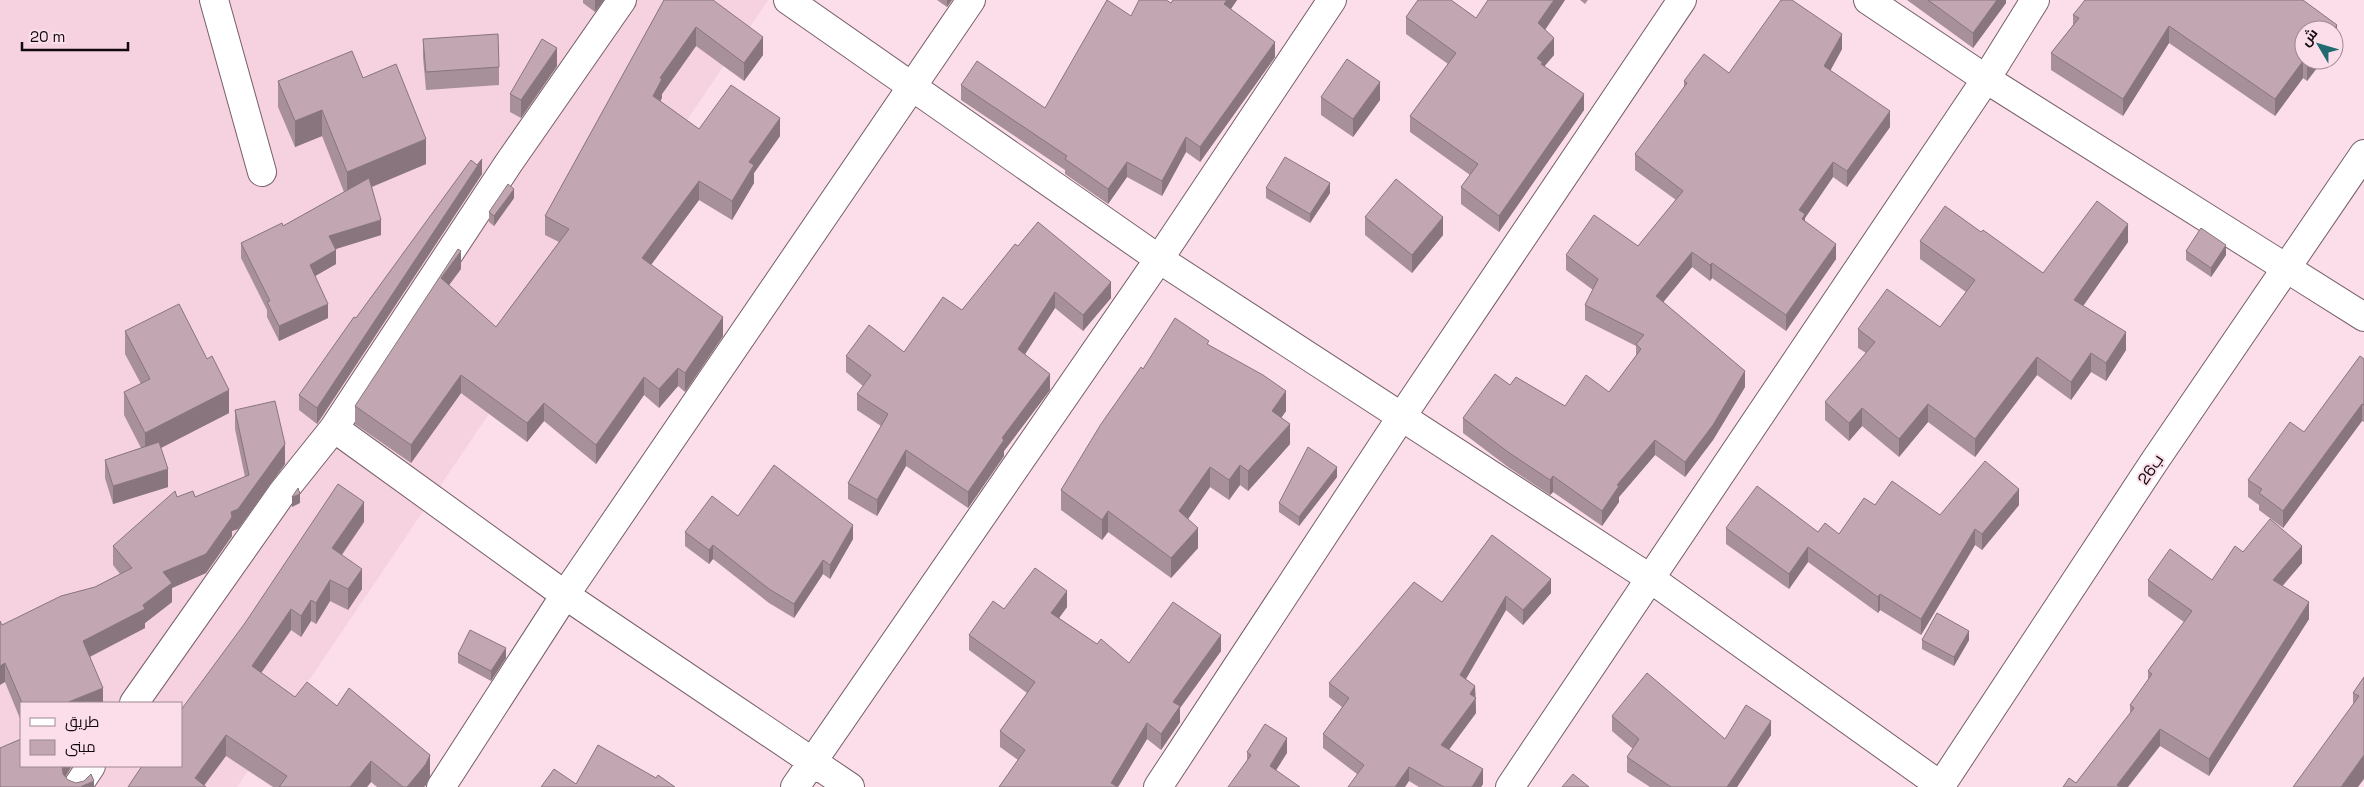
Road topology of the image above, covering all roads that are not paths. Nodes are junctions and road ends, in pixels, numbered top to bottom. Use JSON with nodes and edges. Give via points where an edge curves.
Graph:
{"nodes":[{"id":1,"x":214,"y":0,"type":"edge"},
{"id":2,"x":622,"y":0,"type":"edge"},
{"id":3,"x":788,"y":0,"type":"edge"},
{"id":4,"x":971,"y":0,"type":"edge"},
{"id":5,"x":1332,"y":0,"type":"edge"},
{"id":6,"x":1682,"y":0,"type":"edge"},
{"id":7,"x":1868,"y":0,"type":"edge"},
{"id":8,"x":2035,"y":0,"type":"edge"},
{"id":9,"x":1986,"y":79,"type":"junction"},
{"id":10,"x":912,"y":88,"type":"junction"},
{"id":11,"x":2364,"y":154,"type":"edge"},
{"id":12,"x":262,"y":172,"type":"dead end"},
{"id":13,"x":1159,"y":259,"type":"junction"},
{"id":14,"x":2286,"y":269,"type":"junction"},
{"id":15,"x":2364,"y":317,"type":"edge"},
{"id":16,"x":1402,"y":416,"type":"junction"},
{"id":17,"x":334,"y":428,"type":"junction"},
{"id":18,"x":1651,"y":579,"type":"junction"},
{"id":19,"x":565,"y":595,"type":"junction"},
{"id":20,"x":135,"y":702,"type":"edge"},
{"id":21,"x":812,"y":760,"type":"junction"},
{"id":22,"x":90,"y":767,"type":"edge"},
{"id":23,"x":1941,"y":786,"type":"edge"},
{"id":24,"x":77,"y":787,"type":"edge"},
{"id":25,"x":441,"y":787,"type":"edge"},
{"id":26,"x":795,"y":787,"type":"edge"},
{"id":27,"x":850,"y":787,"type":"edge"},
{"id":28,"x":1158,"y":787,"type":"edge"},
{"id":29,"x":1510,"y":787,"type":"edge"}],
"edges":[{"from":1,"to":12,"type":"main road"},
{"from":2,"to":17,"type":"main road","via":[[508,164]]},
{"from":3,"to":10,"type":"main road"},
{"from":4,"to":10,"type":"main road"},
{"from":5,"to":13,"type":"main road"},
{"from":6,"to":16,"type":"main road"},
{"from":7,"to":9,"type":"main road"},
{"from":8,"to":9,"type":"main road"},
{"from":9,"to":14,"type":"main road"},
{"from":9,"to":18,"type":"main road"},
{"from":10,"to":13,"type":"main road"},
{"from":10,"to":19,"type":"main road"},
{"from":11,"to":14,"type":"main road","name":"26ب"},
{"from":13,"to":16,"type":"main road"},
{"from":13,"to":21,"type":"main road"},
{"from":14,"to":15,"type":"main road"},
{"from":14,"to":23,"type":"main road","name":"26ب","via":[[2154,462]]},
{"from":16,"to":18,"type":"main road"},
{"from":16,"to":28,"type":"main road"},
{"from":17,"to":19,"type":"main road"},
{"from":17,"to":20,"type":"main road","via":[[282,493]]},
{"from":18,"to":23,"type":"main road"},
{"from":18,"to":29,"type":"main road"},
{"from":19,"to":21,"type":"main road"},
{"from":19,"to":25,"type":"main road"},
{"from":21,"to":26,"type":"main road"},
{"from":21,"to":27,"type":"main road"},
{"from":22,"to":24,"type":"main road"}]}
